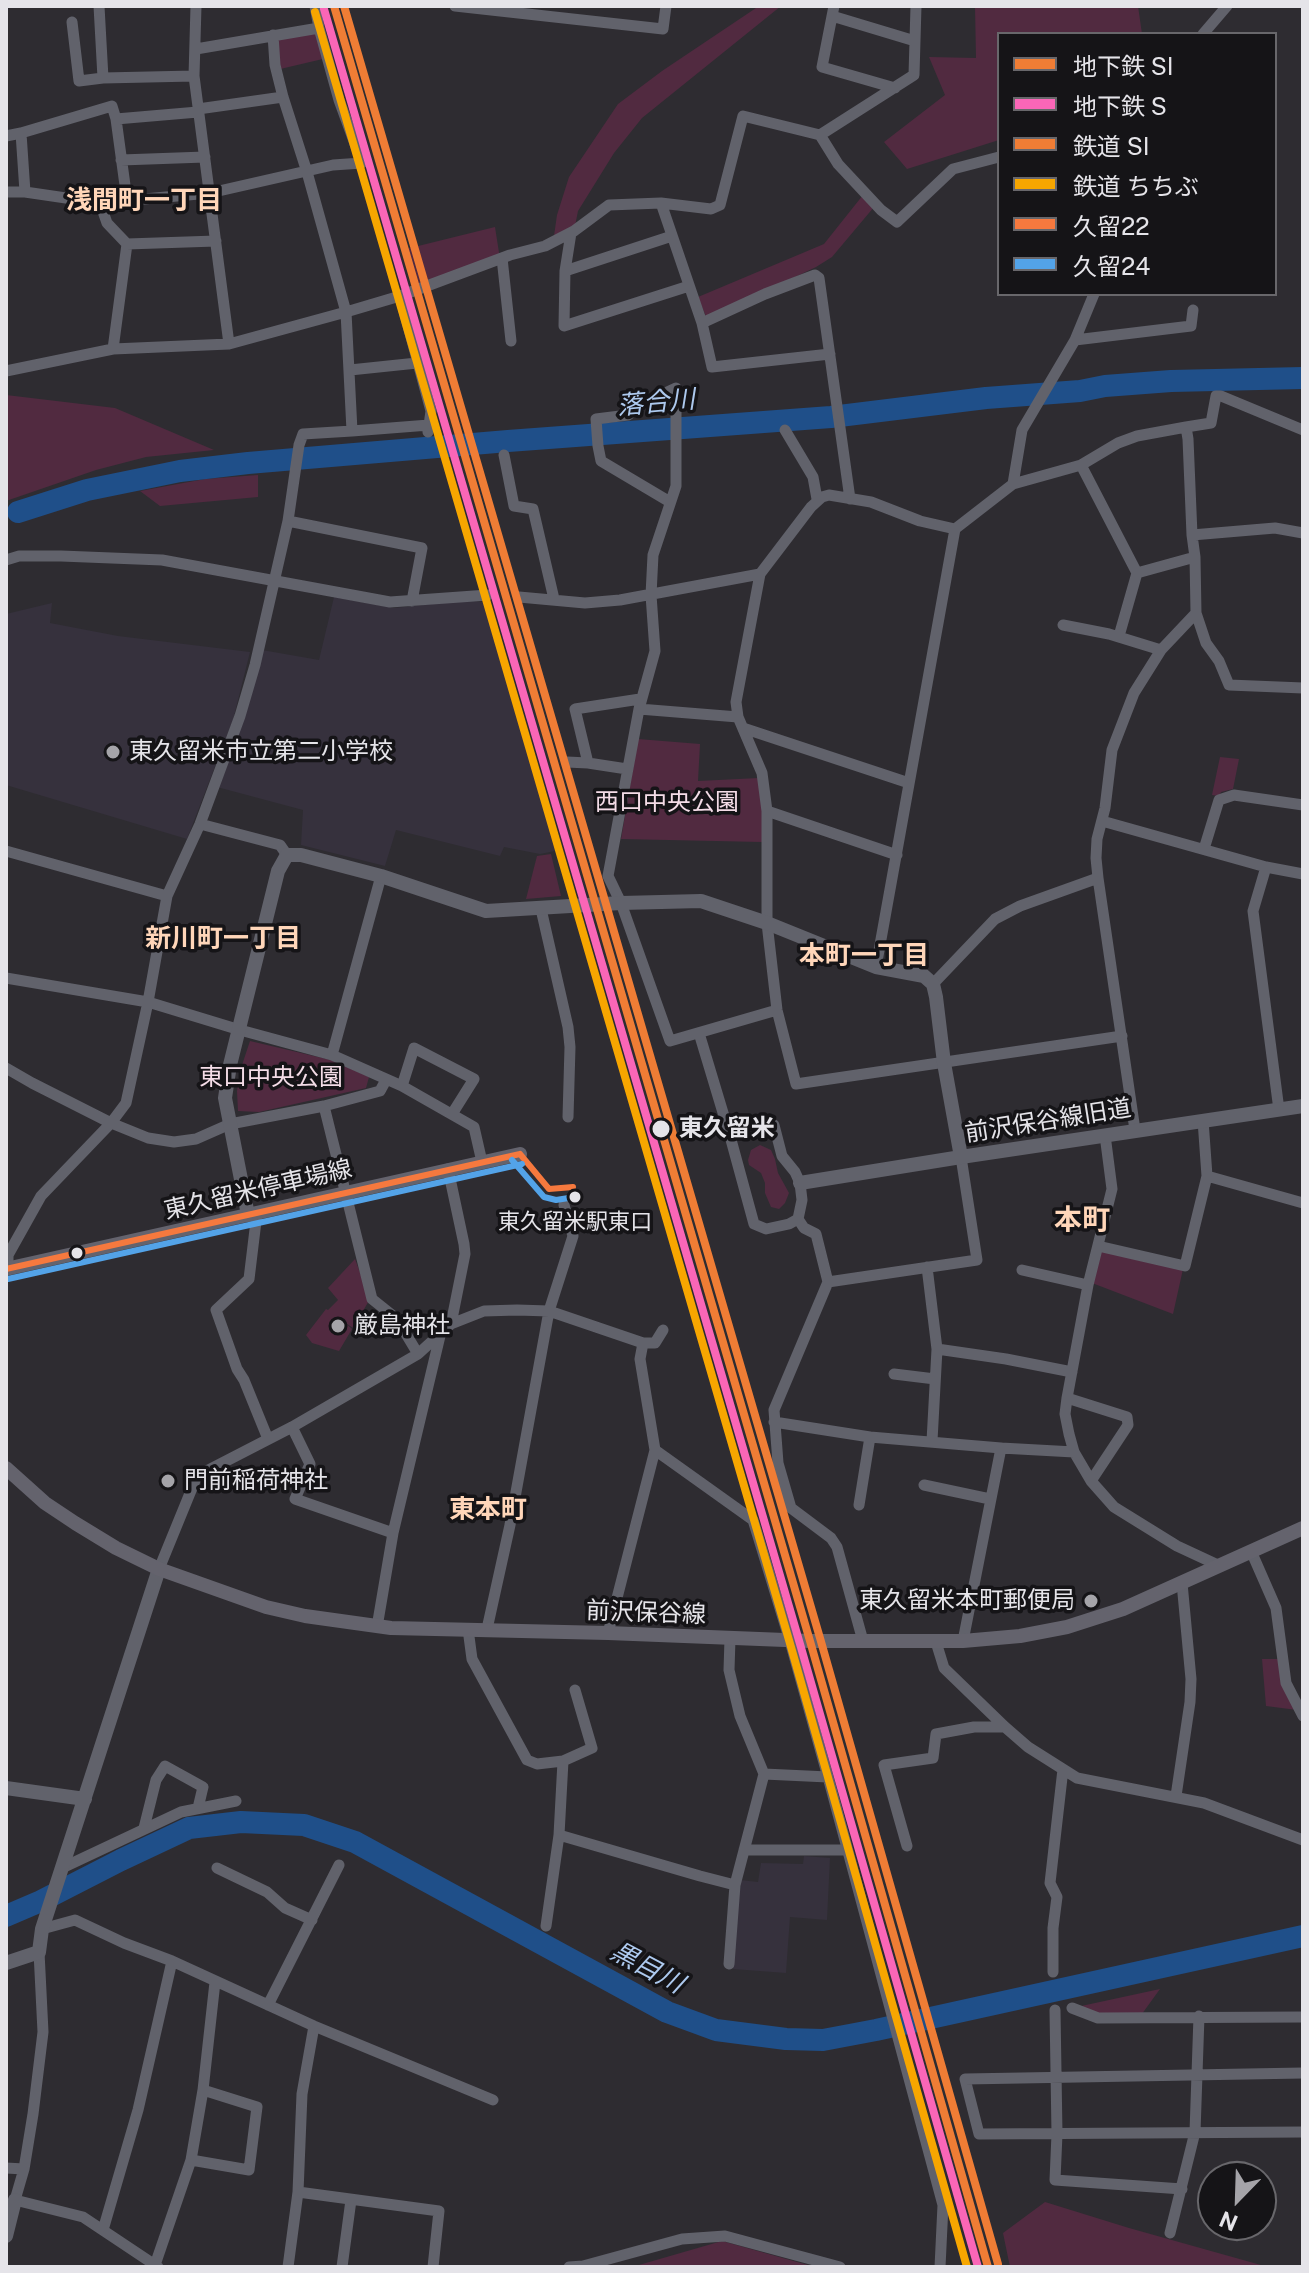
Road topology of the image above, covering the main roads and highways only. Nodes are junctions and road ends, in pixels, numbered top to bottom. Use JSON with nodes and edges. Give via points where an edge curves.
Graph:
{"nodes":[{"id":1,"x":520,"y":1154,"type":"dead end"},
{"id":2,"x":7,"y":1269,"type":"edge"},
{"id":3,"x":6,"y":1468,"type":"edge"},
{"id":4,"x":1303,"y":1528,"type":"edge"}],
"edges":[{"from":1,"to":2,"type":"main road","name":"東久留米停車場線"},
{"from":3,"to":4,"type":"main road","name":"前沢保谷線","via":[[75,1523],[159,1569],[266,1607],[377,1627],[790,1641],[936,1642],[1020,1636],[1123,1609]]}]}
